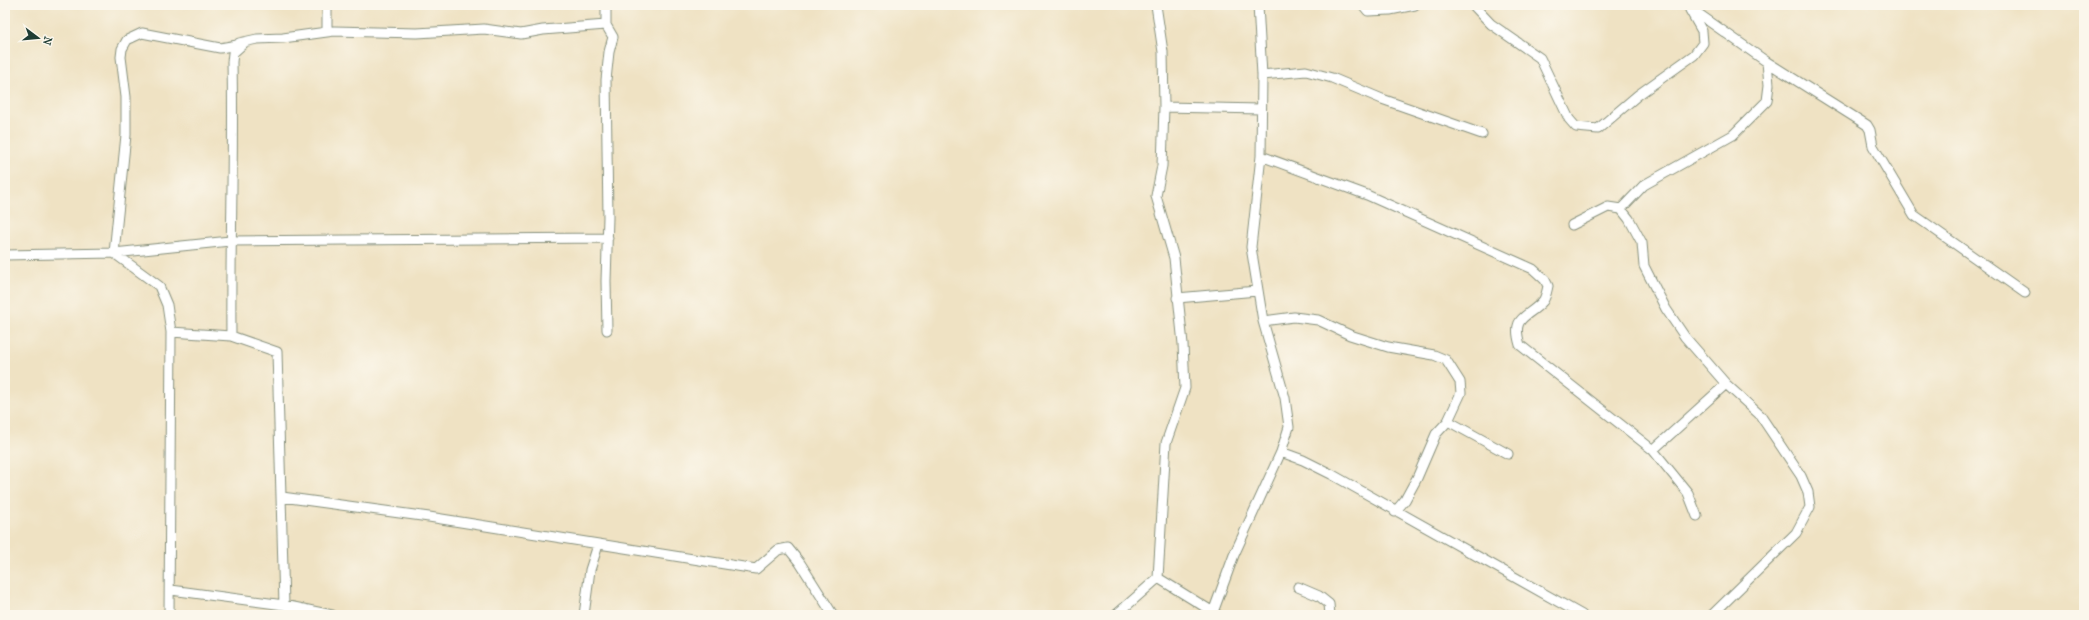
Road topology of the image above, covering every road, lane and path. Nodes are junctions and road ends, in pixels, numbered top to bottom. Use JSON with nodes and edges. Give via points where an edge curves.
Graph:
{"nodes":[{"id":1,"x":327,"y":5,"type":"edge"},
{"id":2,"x":606,"y":5,"type":"edge"},
{"id":3,"x":1156,"y":5,"type":"edge"},
{"id":4,"x":1258,"y":5,"type":"edge"},
{"id":5,"x":1363,"y":5,"type":"edge"},
{"id":6,"x":1415,"y":5,"type":"edge"},
{"id":7,"x":1473,"y":5,"type":"edge"},
{"id":8,"x":1687,"y":6,"type":"edge"},
{"id":9,"x":606,"y":25,"type":"junction"},
{"id":10,"x":327,"y":32,"type":"junction"},
{"id":11,"x":243,"y":44,"type":"junction"},
{"id":12,"x":1767,"y":62,"type":"junction"},
{"id":13,"x":1262,"y":75,"type":"junction"},
{"id":14,"x":1164,"y":107,"type":"junction"},
{"id":15,"x":1261,"y":109,"type":"junction"},
{"id":16,"x":1482,"y":134,"type":"dead end"},
{"id":17,"x":1261,"y":156,"type":"junction"},
{"id":18,"x":1621,"y":209,"type":"junction"},
{"id":19,"x":1572,"y":225,"type":"dead end"},
{"id":20,"x":608,"y":238,"type":"junction"},
{"id":21,"x":230,"y":241,"type":"junction"},
{"id":22,"x":114,"y":253,"type":"junction"},
{"id":23,"x":5,"y":255,"type":"edge"},
{"id":24,"x":1257,"y":291,"type":"junction"},
{"id":25,"x":2026,"y":293,"type":"dead end"},
{"id":26,"x":1177,"y":298,"type":"junction"},
{"id":27,"x":1263,"y":321,"type":"junction"},
{"id":28,"x":608,"y":330,"type":"dead end"},
{"id":29,"x":171,"y":332,"type":"junction"},
{"id":30,"x":231,"y":336,"type":"junction"},
{"id":31,"x":1726,"y":384,"type":"junction"},
{"id":32,"x":1448,"y":421,"type":"junction"},
{"id":33,"x":1653,"y":450,"type":"junction"},
{"id":34,"x":1282,"y":452,"type":"junction"},
{"id":35,"x":1508,"y":454,"type":"dead end"},
{"id":36,"x":282,"y":497,"type":"junction"},
{"id":37,"x":1395,"y":512,"type":"junction"},
{"id":38,"x":1697,"y":516,"type":"dead end"},
{"id":39,"x":598,"y":544,"type":"junction"},
{"id":40,"x":1158,"y":578,"type":"junction"},
{"id":41,"x":1298,"y":587,"type":"dead end"},
{"id":42,"x":171,"y":590,"type":"junction"},
{"id":43,"x":284,"y":605,"type":"junction"},
{"id":44,"x":1214,"y":614,"type":"edge"},
{"id":45,"x":170,"y":615,"type":"edge"},
{"id":46,"x":332,"y":615,"type":"edge"},
{"id":47,"x":584,"y":615,"type":"edge"},
{"id":48,"x":833,"y":615,"type":"edge"},
{"id":49,"x":1116,"y":615,"type":"edge"},
{"id":50,"x":1330,"y":615,"type":"edge"},
{"id":51,"x":1582,"y":615,"type":"edge"},
{"id":52,"x":1712,"y":615,"type":"edge"}],
"edges":[{"from":1,"to":10,"type":"street"},
{"from":2,"to":9,"type":"street"},
{"from":3,"to":14,"type":"street","via":[[1162,52]]},
{"from":4,"to":13,"type":"street"},
{"from":5,"to":6,"type":"street","via":[[1368,11]]},
{"from":7,"to":8,"type":"street","via":[[1491,24],[1540,58],[1569,119],[1576,127],[1598,129],[1638,95],[1694,55],[1703,43],[1702,31]]},
{"from":8,"to":12,"type":"street"},
{"from":9,"to":10,"type":"street","via":[[521,34],[484,29],[417,33],[359,30]]},
{"from":9,"to":20,"type":"street","via":[[613,37],[606,80]]},
{"from":10,"to":11,"type":"street","via":[[239,43]]},
{"from":11,"to":21,"type":"street","via":[[233,53],[232,62],[234,158]]},
{"from":11,"to":22,"type":"street","via":[[220,48],[142,33],[127,40],[121,57],[126,97],[126,134]]},
{"from":12,"to":18,"type":"street","via":[[1767,101],[1733,135],[1644,185]]},
{"from":12,"to":25,"type":"street","via":[[1866,124],[1873,146],[1914,215]]},
{"from":13,"to":15,"type":"street"},
{"from":13,"to":16,"type":"street","via":[[1306,71],[1332,78],[1382,99]]},
{"from":14,"to":15,"type":"street"},
{"from":14,"to":26,"type":"street","via":[[1162,166],[1156,196],[1174,258]]},
{"from":15,"to":17,"type":"street"},
{"from":17,"to":24,"type":"street","via":[[1251,247]]},
{"from":17,"to":33,"type":"street","via":[[1367,195],[1533,269],[1546,280],[1548,286],[1543,300],[1519,323],[1516,332],[1520,345]]},
{"from":18,"to":19,"type":"street","via":[[1608,207]]},
{"from":18,"to":31,"type":"street","via":[[1629,218],[1642,243],[1644,266],[1666,309],[1685,337]]},
{"from":20,"to":21,"type":"street"},
{"from":20,"to":28,"type":"street"},
{"from":21,"to":22,"type":"street"},
{"from":21,"to":30,"type":"street"},
{"from":22,"to":23,"type":"street"},
{"from":22,"to":29,"type":"street","via":[[159,286],[167,305]]},
{"from":24,"to":26,"type":"street"},
{"from":24,"to":27,"type":"street"},
{"from":26,"to":40,"type":"street","via":[[1185,388],[1166,443]]},
{"from":27,"to":32,"type":"street","via":[[1294,317],[1318,320],[1350,335],[1388,347],[1434,355],[1446,360],[1460,382],[1461,393]]},
{"from":27,"to":34,"type":"street","via":[[1285,398],[1289,427]]},
{"from":29,"to":30,"type":"street"},
{"from":29,"to":42,"type":"street"},
{"from":30,"to":36,"type":"street","via":[[276,352]]},
{"from":31,"to":33,"type":"street"},
{"from":31,"to":52,"type":"street","via":[[1760,416],[1801,476],[1808,492],[1810,507],[1796,533]]},
{"from":32,"to":35,"type":"street"},
{"from":32,"to":37,"type":"street","via":[[1436,434],[1417,478]]},
{"from":33,"to":38,"type":"street","via":[[1688,493]]},
{"from":34,"to":37,"type":"street","via":[[1303,460]]},
{"from":34,"to":44,"type":"street","via":[[1234,555]]},
{"from":36,"to":39,"type":"street","via":[[429,516]]},
{"from":36,"to":43,"type":"street"},
{"from":37,"to":51,"type":"street"},
{"from":39,"to":47,"type":"street","via":[[590,570]]},
{"from":39,"to":48,"type":"street","via":[[756,569],[778,550],[788,548]]},
{"from":40,"to":44,"type":"street"},
{"from":40,"to":49,"type":"street"},
{"from":41,"to":50,"type":"street","via":[[1319,596],[1329,604]]},
{"from":42,"to":43,"type":"street"},
{"from":42,"to":45,"type":"street"},
{"from":43,"to":46,"type":"street"}]}
